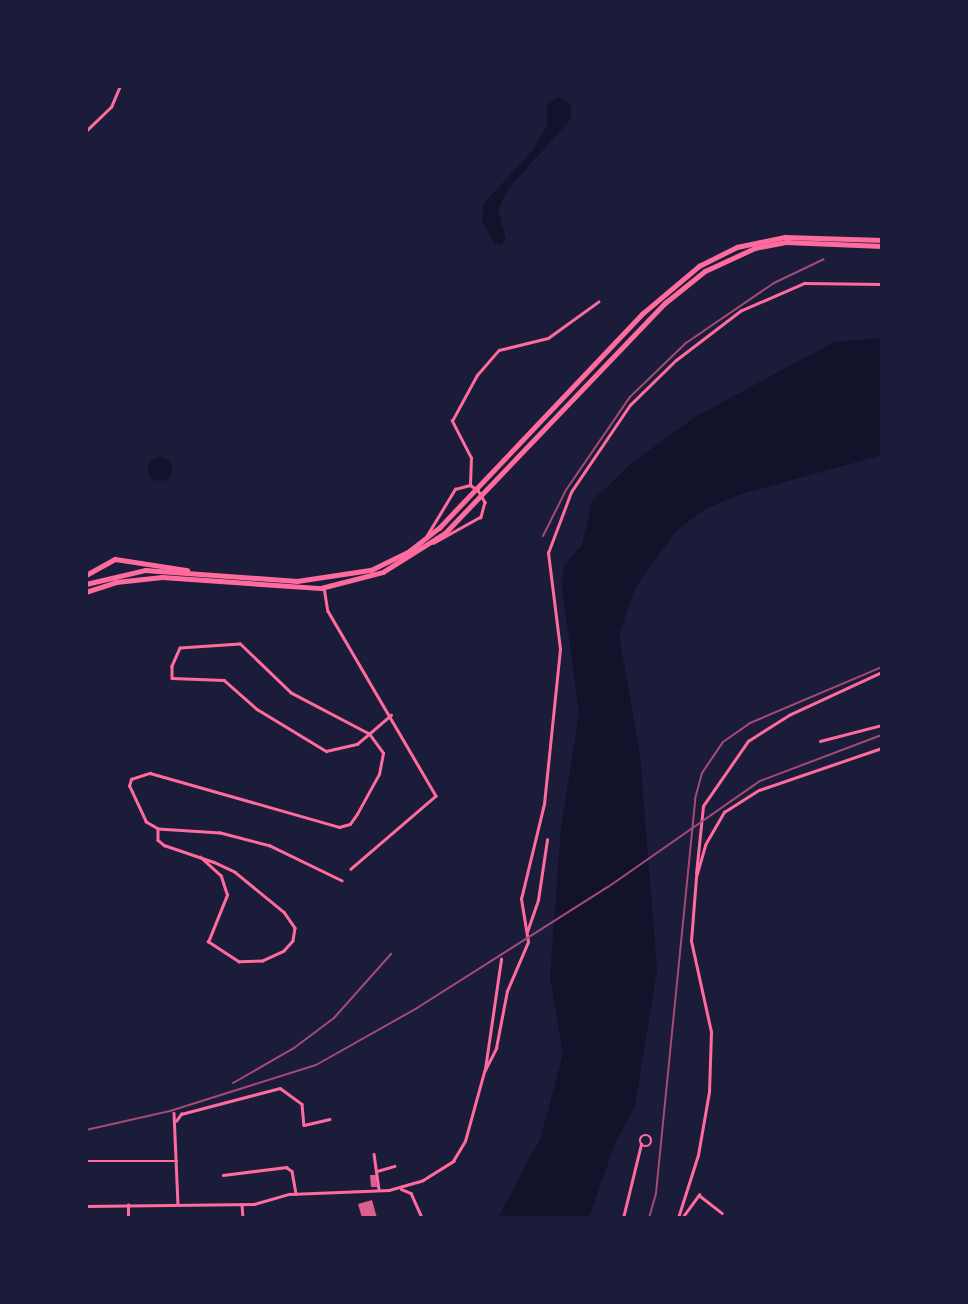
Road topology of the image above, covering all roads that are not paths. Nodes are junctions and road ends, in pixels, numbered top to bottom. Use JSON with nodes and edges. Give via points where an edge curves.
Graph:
{"nodes":[{"id":1,"x":120,"y":86,"type":"edge"},
{"id":2,"x":86,"y":131,"type":"edge"},
{"id":3,"x":882,"y":240,"type":"edge"},
{"id":4,"x":882,"y":246,"type":"edge"},
{"id":5,"x":882,"y":285,"type":"edge"},
{"id":6,"x":598,"y":302,"type":"dead end"},
{"id":7,"x":470,"y":485,"type":"junction"},
{"id":8,"x":425,"y":539,"type":"junction"},
{"id":9,"x":431,"y":544,"type":"junction"},
{"id":10,"x":198,"y":572,"type":"junction"},
{"id":11,"x":86,"y":575,"type":"edge"},
{"id":12,"x":86,"y":584,"type":"edge"},
{"id":13,"x":324,"y":587,"type":"junction"},
{"id":14,"x":86,"y":592,"type":"edge"},
{"id":15,"x":882,"y":672,"type":"edge"},
{"id":16,"x":390,"y":716,"type":"junction"},
{"id":17,"x":882,"y":725,"type":"edge"},
{"id":18,"x":369,"y":734,"type":"junction"},
{"id":19,"x":820,"y":741,"type":"dead end"},
{"id":20,"x":882,"y":748,"type":"edge"},
{"id":21,"x":158,"y":828,"type":"junction"},
{"id":22,"x":547,"y":840,"type":"dead end"},
{"id":23,"x":200,"y":857,"type":"junction"},
{"id":24,"x":351,"y":869,"type":"dead end"},
{"id":25,"x":696,"y":877,"type":"junction"},
{"id":26,"x":342,"y":881,"type":"dead end"},
{"id":27,"x":527,"y":932,"type":"junction"},
{"id":28,"x":501,"y":959,"type":"dead end"},
{"id":29,"x":484,"y":1072,"type":"junction"},
{"id":30,"x":174,"y":1114,"type":"dead end"},
{"id":31,"x":329,"y":1119,"type":"dead end"},
{"id":32,"x":176,"y":1121,"type":"junction"},
{"id":33,"x":641,"y":1144,"type":"dead end"},
{"id":34,"x":374,"y":1154,"type":"dead end"},
{"id":35,"x":86,"y":1161,"type":"edge"},
{"id":36,"x":177,"y":1161,"type":"junction"},
{"id":37,"x":394,"y":1166,"type":"dead end"},
{"id":38,"x":377,"y":1171,"type":"junction"},
{"id":39,"x":223,"y":1175,"type":"dead end"},
{"id":40,"x":395,"y":1189,"type":"junction"},
{"id":41,"x":379,"y":1190,"type":"junction"},
{"id":42,"x":296,"y":1194,"type":"junction"},
{"id":43,"x":242,"y":1204,"type":"junction"},
{"id":44,"x":128,"y":1205,"type":"junction"},
{"id":45,"x":178,"y":1205,"type":"junction"},
{"id":46,"x":86,"y":1206,"type":"edge"},
{"id":47,"x":722,"y":1213,"type":"dead end"},
{"id":48,"x":128,"y":1218,"type":"edge"},
{"id":49,"x":243,"y":1218,"type":"edge"},
{"id":50,"x":422,"y":1218,"type":"edge"},
{"id":51,"x":623,"y":1218,"type":"edge"},
{"id":52,"x":680,"y":1218,"type":"edge"}],
"edges":[{"from":1,"to":2,"type":"street","via":[[111,107]]},
{"from":3,"to":8,"type":"highway","via":[[785,237],[737,247],[699,266],[650,307],[458,511]]},
{"from":4,"to":9,"type":"highway","via":[[786,242],[755,248],[711,267],[665,303],[504,474]]},
{"from":5,"to":27,"type":"street","via":[[804,283],[740,311],[676,360],[630,405],[571,492],[549,545],[560,649],[544,804],[521,899]]},
{"from":6,"to":7,"type":"street","via":[[554,335],[503,348],[485,365],[452,421],[471,458]]},
{"from":7,"to":8,"type":"street","via":[[451,493]]},
{"from":7,"to":9,"type":"street","via":[[484,498],[481,517]]},
{"from":8,"to":10,"type":"highway","via":[[371,570],[324,580]]},
{"from":9,"to":13,"type":"highway","via":[[383,572]]},
{"from":10,"to":11,"type":"highway","via":[[157,562],[115,559]]},
{"from":10,"to":12,"type":"highway","via":[[145,570]]},
{"from":13,"to":14,"type":"highway","via":[[162,577],[125,580]]},
{"from":13,"to":16,"type":"street","via":[[328,611]]},
{"from":15,"to":25,"type":"street","via":[[800,710],[748,741],[704,806]]},
{"from":16,"to":18,"type":"street"},
{"from":16,"to":24,"type":"street","via":[[436,796]]},
{"from":17,"to":19,"type":"street"},
{"from":18,"to":18,"type":"street","via":[[356,744],[326,751],[257,709],[224,680],[172,678],[176,652],[240,644],[291,693]]},
{"from":18,"to":21,"type":"street","via":[[383,754],[379,774],[349,824],[339,827],[150,773],[131,779],[137,809],[146,822]]},
{"from":20,"to":25,"type":"street","via":[[792,775],[734,804],[711,832]]},
{"from":21,"to":23,"type":"street","via":[[158,840],[164,845]]},
{"from":21,"to":26,"type":"street","via":[[220,832],[270,846]]},
{"from":22,"to":27,"type":"street"},
{"from":23,"to":23,"type":"street","via":[[235,872],[284,912],[295,928],[293,941],[284,951],[263,961],[239,962],[208,942],[227,895],[221,876]]},
{"from":25,"to":52,"type":"street","via":[[691,949],[704,983],[712,1060],[704,1130]]},
{"from":27,"to":29,"type":"street","via":[[525,953],[507,991],[496,1048]]},
{"from":28,"to":29,"type":"street"},
{"from":29,"to":40,"type":"street","via":[[456,1157],[433,1175]]},
{"from":30,"to":32,"type":"street"},
{"from":31,"to":32,"type":"street","via":[[304,1125],[302,1104],[280,1088],[181,1114]]},
{"from":32,"to":36,"type":"street"},
{"from":33,"to":51,"type":"street"},
{"from":34,"to":38,"type":"street"},
{"from":35,"to":36,"type":"street"},
{"from":36,"to":45,"type":"street"},
{"from":37,"to":38,"type":"street"},
{"from":38,"to":41,"type":"street"},
{"from":39,"to":42,"type":"street","via":[[286,1167],[292,1171]]},
{"from":40,"to":41,"type":"street"},
{"from":40,"to":50,"type":"street","via":[[411,1193]]},
{"from":41,"to":42,"type":"street"},
{"from":42,"to":43,"type":"street"},
{"from":43,"to":45,"type":"street"},
{"from":43,"to":49,"type":"street"},
{"from":44,"to":45,"type":"street"},
{"from":44,"to":46,"type":"street"},
{"from":44,"to":48,"type":"street"},
{"from":47,"to":52,"type":"street","via":[[699,1195]]}]}
